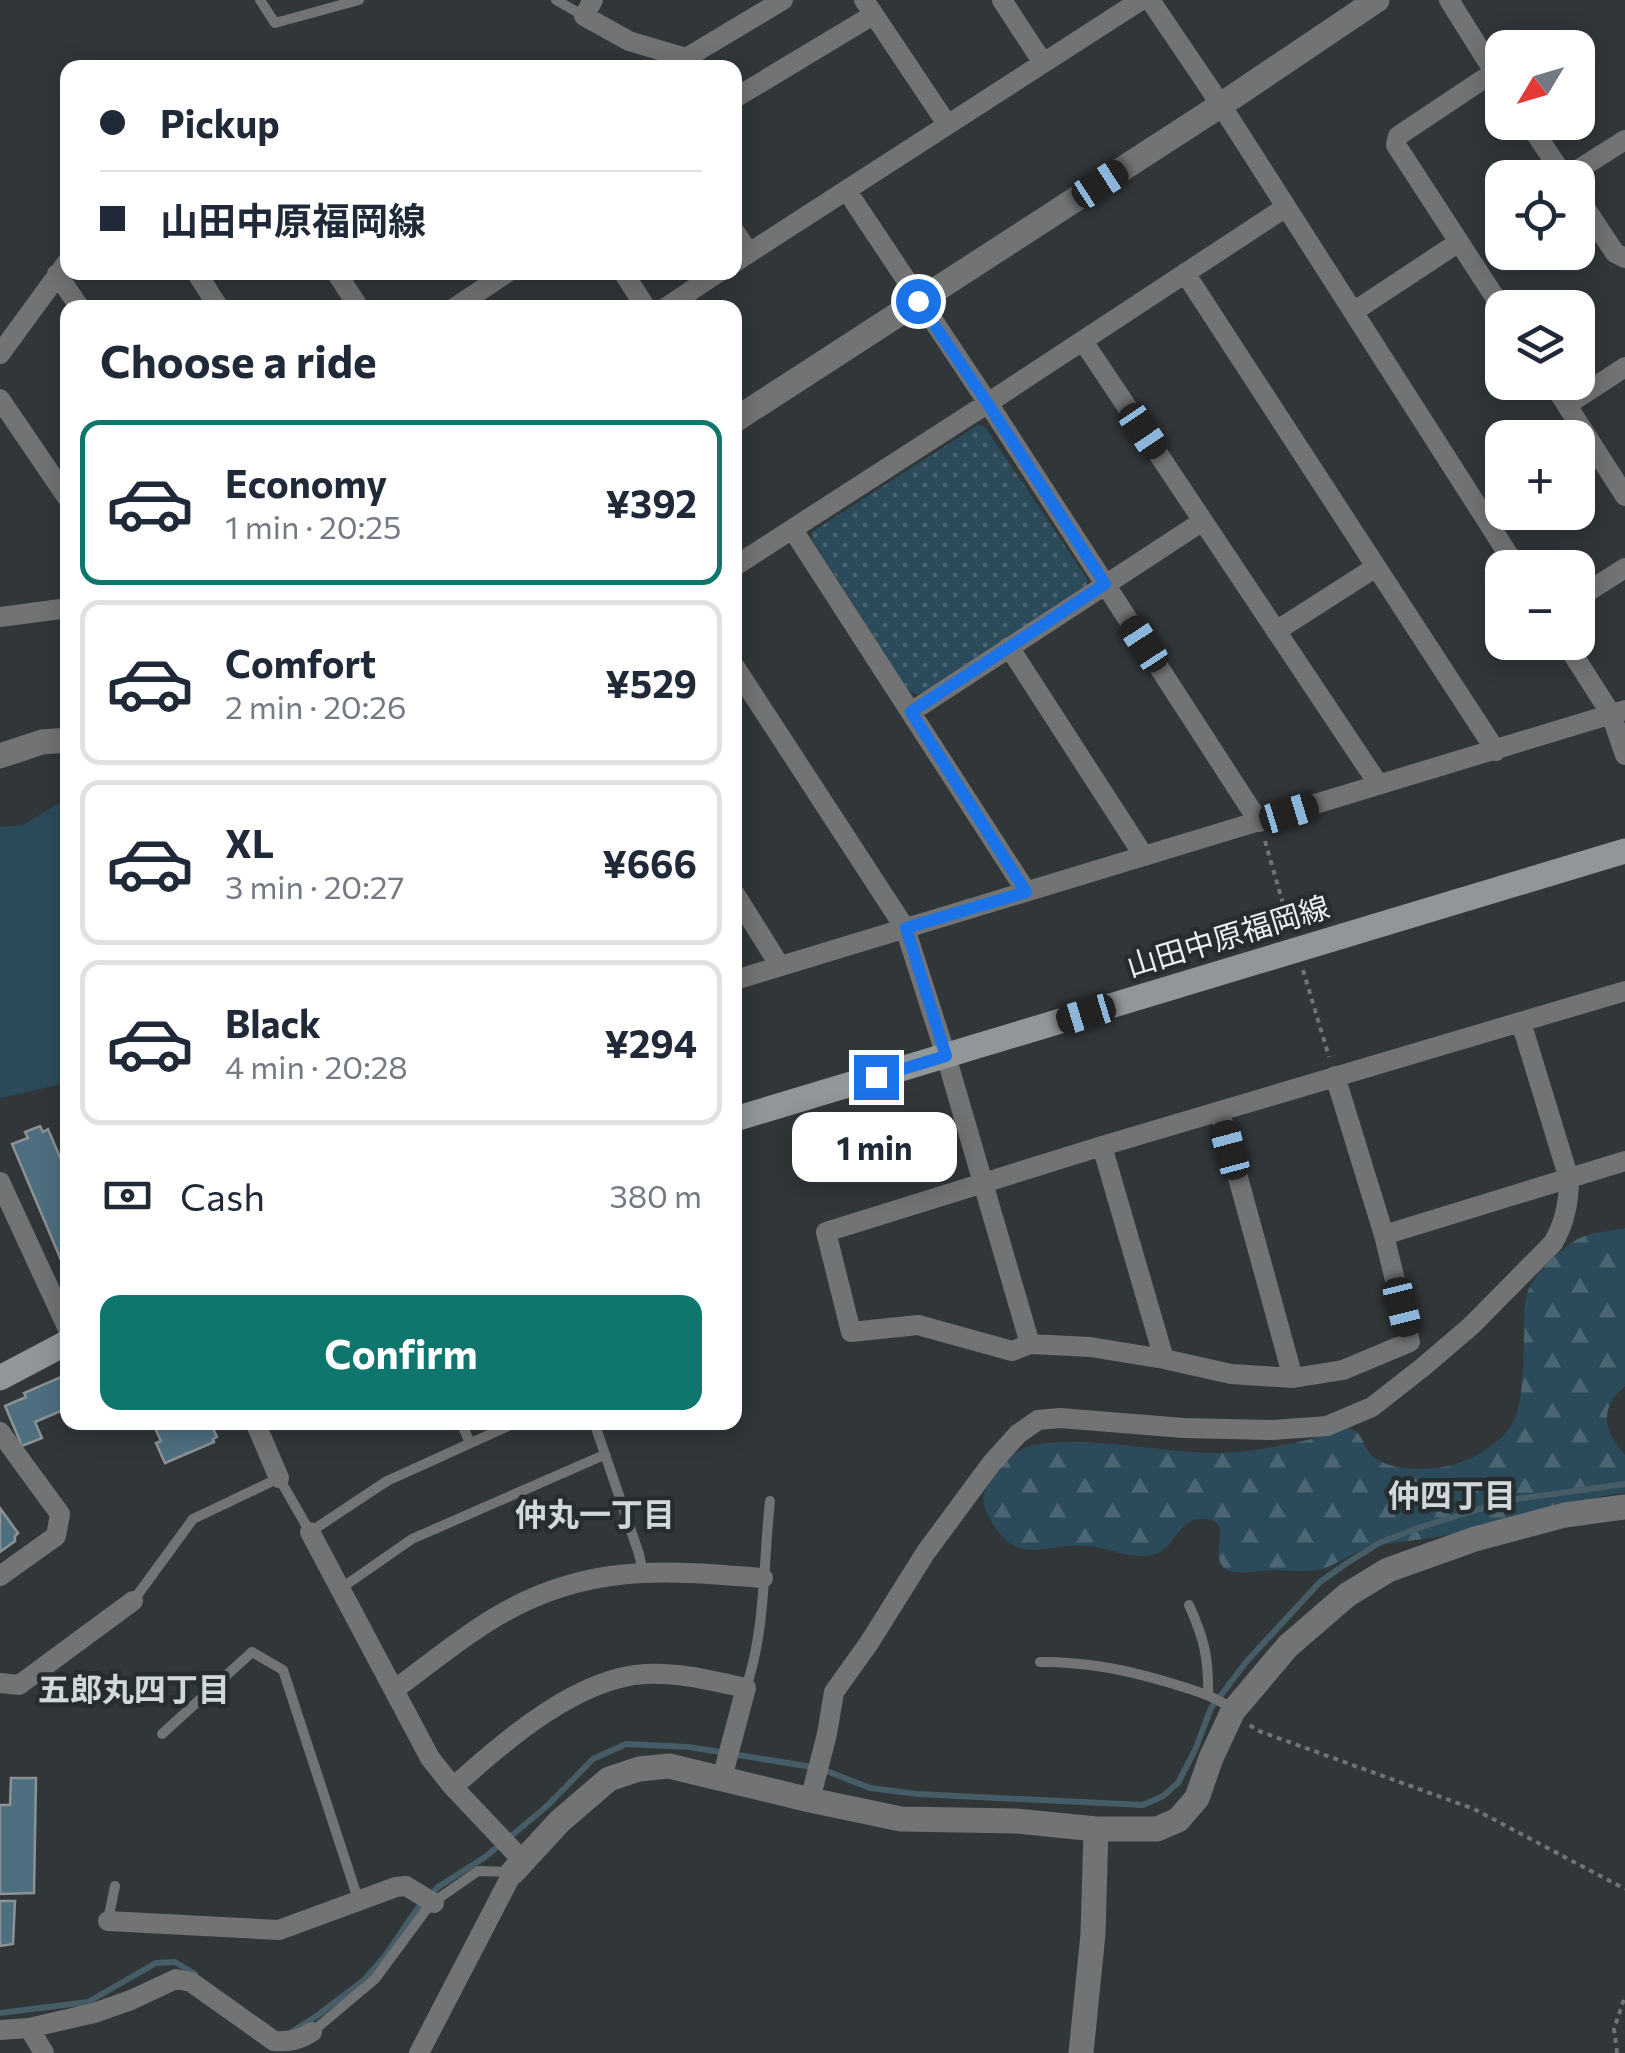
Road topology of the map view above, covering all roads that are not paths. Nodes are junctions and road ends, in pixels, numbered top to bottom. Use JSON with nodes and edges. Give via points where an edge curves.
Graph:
{"nodes":[{"id":1,"x":260,"y":0,"type":"edge"},
{"id":2,"x":359,"y":0,"type":"edge"},
{"id":3,"x":556,"y":0,"type":"edge"},
{"id":4,"x":783,"y":0,"type":"edge"},
{"id":5,"x":1002,"y":0,"type":"edge"},
{"id":6,"x":1142,"y":0,"type":"edge"},
{"id":7,"x":1150,"y":0,"type":"edge"},
{"id":8,"x":1377,"y":0,"type":"edge"},
{"id":9,"x":1449,"y":0,"type":"edge"},
{"id":10,"x":868,"y":7,"type":"edge"},
{"id":11,"x":588,"y":8,"type":"edge"},
{"id":12,"x":1485,"y":57,"type":"edge"},
{"id":13,"x":659,"y":59,"type":"edge"},
{"id":14,"x":1043,"y":63,"type":"junction"},
{"id":15,"x":1485,"y":86,"type":"edge"},
{"id":16,"x":742,"y":93,"type":"edge"},
{"id":17,"x":1222,"y":105,"type":"junction"},
{"id":18,"x":946,"y":124,"type":"junction"},
{"id":19,"x":1540,"y":140,"type":"edge"},
{"id":20,"x":1625,"y":140,"type":"edge"},
{"id":21,"x":847,"y":190,"type":"junction"},
{"id":22,"x":1286,"y":207,"type":"junction"},
{"id":23,"x":1595,"y":223,"type":"edge"},
{"id":24,"x":1458,"y":242,"type":"junction"},
{"id":25,"x":742,"y":258,"type":"edge"},
{"id":26,"x":1625,"y":258,"type":"edge"},
{"id":27,"x":60,"y":271,"type":"edge"},
{"id":28,"x":1185,"y":273,"type":"junction"},
{"id":29,"x":483,"y":280,"type":"edge"},
{"id":30,"x":707,"y":280,"type":"edge"},
{"id":31,"x":1490,"y":290,"type":"edge"},
{"id":32,"x":462,"y":300,"type":"edge"},
{"id":33,"x":677,"y":300,"type":"edge"},
{"id":34,"x":918,"y":301,"type":"junction"},
{"id":35,"x":1353,"y":312,"type":"junction"},
{"id":36,"x":1083,"y":341,"type":"junction"},
{"id":37,"x":0,"y":354,"type":"edge"},
{"id":38,"x":1625,"y":368,"type":"edge"},
{"id":39,"x":0,"y":399,"type":"edge"},
{"id":40,"x":1564,"y":400,"type":"edge"},
{"id":41,"x":988,"y":404,"type":"junction"},
{"id":42,"x":1567,"y":405,"type":"junction"},
{"id":43,"x":742,"y":415,"type":"edge"},
{"id":44,"x":60,"y":487,"type":"edge"},
{"id":45,"x":1625,"y":496,"type":"edge"},
{"id":46,"x":1203,"y":521,"type":"junction"},
{"id":47,"x":794,"y":530,"type":"junction"},
{"id":48,"x":1505,"y":550,"type":"edge"},
{"id":49,"x":742,"y":562,"type":"edge"},
{"id":50,"x":1376,"y":567,"type":"junction"},
{"id":51,"x":1625,"y":568,"type":"edge"},
{"id":52,"x":1105,"y":584,"type":"junction"},
{"id":53,"x":1595,"y":587,"type":"edge"},
{"id":54,"x":60,"y":609,"type":"edge"},
{"id":55,"x":1,"y":616,"type":"edge"},
{"id":56,"x":1276,"y":631,"type":"junction"},
{"id":57,"x":1010,"y":647,"type":"junction"},
{"id":58,"x":1579,"y":660,"type":"edge"},
{"id":59,"x":742,"y":679,"type":"edge"},
{"id":60,"x":911,"y":712,"type":"junction"},
{"id":61,"x":1618,"y":712,"type":"edge"},
{"id":62,"x":60,"y":741,"type":"edge"},
{"id":63,"x":1496,"y":751,"type":"junction"},
{"id":64,"x":1625,"y":755,"type":"edge"},
{"id":65,"x":0,"y":756,"type":"edge"},
{"id":66,"x":1379,"y":785,"type":"junction"},
{"id":67,"x":1259,"y":822,"type":"junction"},
{"id":68,"x":1625,"y":852,"type":"edge"},
{"id":69,"x":1144,"y":856,"type":"junction"},
{"id":70,"x":1026,"y":892,"type":"junction"},
{"id":71,"x":742,"y":905,"type":"edge"},
{"id":72,"x":906,"y":928,"type":"junction"},
{"id":73,"x":780,"y":966,"type":"junction"},
{"id":74,"x":742,"y":978,"type":"edge"},
{"id":75,"x":1625,"y":991,"type":"edge"},
{"id":76,"x":1521,"y":1022,"type":"junction"},
{"id":77,"x":946,"y":1056,"type":"junction"},
{"id":78,"x":1334,"y":1076,"type":"junction"},
{"id":79,"x":1220,"y":1112,"type":"junction"},
{"id":80,"x":742,"y":1117,"type":"edge"},
{"id":81,"x":1102,"y":1146,"type":"junction"},
{"id":82,"x":1625,"y":1161,"type":"edge"},
{"id":83,"x":1569,"y":1179,"type":"junction"},
{"id":84,"x":0,"y":1182,"type":"edge"},
{"id":85,"x":982,"y":1183,"type":"junction"},
{"id":86,"x":1384,"y":1235,"type":"junction"},
{"id":87,"x":60,"y":1312,"type":"edge"},
{"id":88,"x":1030,"y":1344,"type":"junction"},
{"id":89,"x":60,"y":1346,"type":"edge"},
{"id":90,"x":1164,"y":1359,"type":"junction"},
{"id":91,"x":0,"y":1378,"type":"edge"},
{"id":92,"x":1293,"y":1378,"type":"junction"},
{"id":93,"x":259,"y":1430,"type":"edge"},
{"id":94,"x":465,"y":1430,"type":"edge"},
{"id":95,"x":498,"y":1430,"type":"edge"},
{"id":96,"x":596,"y":1430,"type":"edge"},
{"id":97,"x":0,"y":1432,"type":"edge"},
{"id":98,"x":470,"y":1442,"type":"junction"},
{"id":99,"x":604,"y":1455,"type":"junction"},
{"id":100,"x":278,"y":1478,"type":"junction"},
{"id":101,"x":770,"y":1502,"type":"dead end"},
{"id":102,"x":1625,"y":1508,"type":"edge"},
{"id":103,"x":310,"y":1532,"type":"junction"},
{"id":104,"x":643,"y":1572,"type":"junction"},
{"id":105,"x":0,"y":1576,"type":"edge"},
{"id":106,"x":763,"y":1578,"type":"junction"},
{"id":107,"x":340,"y":1590,"type":"junction"},
{"id":108,"x":133,"y":1601,"type":"joint"},
{"id":109,"x":1188,"y":1606,"type":"dead end"},
{"id":110,"x":1040,"y":1662,"type":"dead end"},
{"id":111,"x":0,"y":1682,"type":"edge"},
{"id":112,"x":746,"y":1688,"type":"junction"},
{"id":113,"x":394,"y":1690,"type":"junction"},
{"id":114,"x":1208,"y":1695,"type":"junction"},
{"id":115,"x":1233,"y":1711,"type":"junction"},
{"id":116,"x":162,"y":1734,"type":"dead end"},
{"id":117,"x":722,"y":1778,"type":"junction"},
{"id":118,"x":452,"y":1787,"type":"junction"},
{"id":119,"x":810,"y":1800,"type":"junction"},
{"id":120,"x":1096,"y":1829,"type":"junction"},
{"id":121,"x":518,"y":1866,"type":"junction"},
{"id":122,"x":116,"y":1886,"type":"dead end"},
{"id":123,"x":359,"y":1902,"type":"junction"},
{"id":124,"x":434,"y":1903,"type":"junction"},
{"id":125,"x":108,"y":1921,"type":"joint"},
{"id":126,"x":29,"y":2028,"type":"junction"},
{"id":127,"x":0,"y":2030,"type":"edge"},
{"id":128,"x":312,"y":2032,"type":"joint"},
{"id":129,"x":44,"y":2053,"type":"edge"},
{"id":130,"x":419,"y":2053,"type":"edge"},
{"id":131,"x":1080,"y":2053,"type":"edge"}],
"edges":[{"from":1,"to":2,"type":"lane","via":[[275,23]]},
{"from":3,"to":11,"type":"lane"},
{"from":4,"to":13,"type":"street","via":[[686,58]]},
{"from":5,"to":14,"type":"street"},
{"from":6,"to":14,"type":"street"},
{"from":7,"to":17,"type":"street"},
{"from":8,"to":17,"type":"street"},
{"from":9,"to":12,"type":"street"},
{"from":10,"to":16,"type":"street"},
{"from":10,"to":18,"type":"street"},
{"from":11,"to":13,"type":"street"},
{"from":14,"to":18,"type":"street"},
{"from":15,"to":24,"type":"street","via":[[1398,136],[1396,145]]},
{"from":17,"to":22,"type":"street"},
{"from":17,"to":34,"type":"street"},
{"from":18,"to":21,"type":"street"},
{"from":19,"to":20,"type":"street","via":[[1565,178]]},
{"from":21,"to":25,"type":"street"},
{"from":21,"to":34,"type":"street"},
{"from":22,"to":28,"type":"street"},
{"from":22,"to":35,"type":"street"},
{"from":23,"to":26,"type":"street"},
{"from":24,"to":31,"type":"street"},
{"from":24,"to":35,"type":"street"},
{"from":27,"to":37,"type":"street"},
{"from":28,"to":36,"type":"street"},
{"from":28,"to":50,"type":"street"},
{"from":29,"to":32,"type":"street"},
{"from":30,"to":33,"type":"street"},
{"from":34,"to":41,"type":"street"},
{"from":34,"to":43,"type":"street"},
{"from":35,"to":48,"type":"street"},
{"from":36,"to":41,"type":"street"},
{"from":36,"to":46,"type":"street"},
{"from":38,"to":42,"type":"street"},
{"from":39,"to":44,"type":"street"},
{"from":40,"to":42,"type":"street"},
{"from":41,"to":47,"type":"street"},
{"from":41,"to":52,"type":"street"},
{"from":42,"to":45,"type":"street"},
{"from":46,"to":52,"type":"street"},
{"from":46,"to":56,"type":"street"},
{"from":47,"to":49,"type":"street"},
{"from":47,"to":60,"type":"street"},
{"from":50,"to":56,"type":"street"},
{"from":50,"to":63,"type":"street"},
{"from":51,"to":53,"type":"street"},
{"from":52,"to":57,"type":"street"},
{"from":52,"to":67,"type":"street"},
{"from":54,"to":55,"type":"street"},
{"from":56,"to":66,"type":"street"},
{"from":57,"to":60,"type":"street"},
{"from":57,"to":69,"type":"street"},
{"from":58,"to":61,"type":"street"},
{"from":59,"to":72,"type":"street"},
{"from":60,"to":70,"type":"street"},
{"from":61,"to":63,"type":"street"},
{"from":61,"to":64,"type":"street"},
{"from":62,"to":65,"type":"street"},
{"from":63,"to":66,"type":"street"},
{"from":66,"to":67,"type":"street"},
{"from":67,"to":69,"type":"street"},
{"from":68,"to":77,"type":"main road","name":"山田中原福岡線"},
{"from":69,"to":70,"type":"street"},
{"from":70,"to":72,"type":"street"},
{"from":71,"to":73,"type":"street"},
{"from":72,"to":73,"type":"street"},
{"from":72,"to":77,"type":"street"},
{"from":73,"to":74,"type":"street"},
{"from":75,"to":76,"type":"street"},
{"from":76,"to":78,"type":"street"},
{"from":76,"to":83,"type":"street"},
{"from":77,"to":80,"type":"main road","name":"山田中原福岡線"},
{"from":77,"to":85,"type":"street"},
{"from":78,"to":79,"type":"street"},
{"from":78,"to":86,"type":"street"},
{"from":79,"to":81,"type":"street"},
{"from":79,"to":92,"type":"street"},
{"from":81,"to":85,"type":"street"},
{"from":81,"to":90,"type":"street"},
{"from":82,"to":83,"type":"street"},
{"from":83,"to":86,"type":"street"},
{"from":83,"to":119,"type":"street","via":[[1569,1201],[1553,1243],[1471,1326],[1372,1407],[1327,1426],[1184,1428],[1060,1418],[1038,1420],[1018,1434],[926,1552],[834,1692]]},
{"from":84,"to":87,"type":"street"},
{"from":85,"to":88,"type":"street"},
{"from":85,"to":88,"type":"street","via":[[826,1232],[851,1332],[918,1326],[1012,1351]]},
{"from":86,"to":92,"type":"street","via":[[1410,1342],[1343,1370]]},
{"from":88,"to":90,"type":"street"},
{"from":89,"to":91,"type":"main road"},
{"from":90,"to":92,"type":"street","via":[[1231,1374]]},
{"from":93,"to":100,"type":"street"},
{"from":94,"to":98,"type":"lane"},
{"from":95,"to":98,"type":"lane"},
{"from":96,"to":99,"type":"lane"},
{"from":97,"to":105,"type":"street","via":[[60,1514],[56,1536]]},
{"from":98,"to":103,"type":"lane","via":[[386,1481]]},
{"from":99,"to":104,"type":"lane"},
{"from":99,"to":107,"type":"lane","via":[[412,1539]]},
{"from":100,"to":103,"type":"lane"},
{"from":100,"to":108,"type":"lane","via":[[193,1519]]},
{"from":101,"to":106,"type":"lane"},
{"from":102,"to":115,"type":"street","via":[[1565,1515],[1388,1570],[1288,1646]]},
{"from":103,"to":107,"type":"street"},
{"from":104,"to":106,"type":"street"},
{"from":104,"to":113,"type":"street","via":[[567,1584],[510,1610]]},
{"from":106,"to":112,"type":"lane","via":[[760,1636]]},
{"from":107,"to":113,"type":"street"},
{"from":108,"to":111,"type":"street","via":[[19,1684]]},
{"from":109,"to":114,"type":"lane","via":[[1202,1634]]},
{"from":110,"to":114,"type":"lane","via":[[1101,1665]]},
{"from":112,"to":117,"type":"street"},
{"from":112,"to":118,"type":"street","via":[[644,1674],[607,1682],[536,1720]]},
{"from":113,"to":118,"type":"street"},
{"from":114,"to":115,"type":"lane"},
{"from":115,"to":120,"type":"street","via":[[1197,1798],[1178,1820],[1156,1829]]},
{"from":116,"to":123,"type":"lane","via":[[252,1652],[283,1670]]},
{"from":117,"to":119,"type":"street"},
{"from":117,"to":121,"type":"street","via":[[669,1766],[609,1779]]},
{"from":118,"to":121,"type":"street"},
{"from":119,"to":120,"type":"street","via":[[902,1819]]},
{"from":120,"to":131,"type":"street"},
{"from":121,"to":124,"type":"lane","via":[[478,1872]]},
{"from":121,"to":130,"type":"street"},
{"from":122,"to":125,"type":"lane"},
{"from":123,"to":124,"type":"street","via":[[406,1886]]},
{"from":123,"to":125,"type":"street","via":[[279,1930]]},
{"from":124,"to":128,"type":"lane","via":[[375,1979]]},
{"from":126,"to":127,"type":"street"},
{"from":126,"to":128,"type":"street","via":[[94,2013],[176,1980],[191,1982],[274,2042]]},
{"from":126,"to":129,"type":"street"}]}
